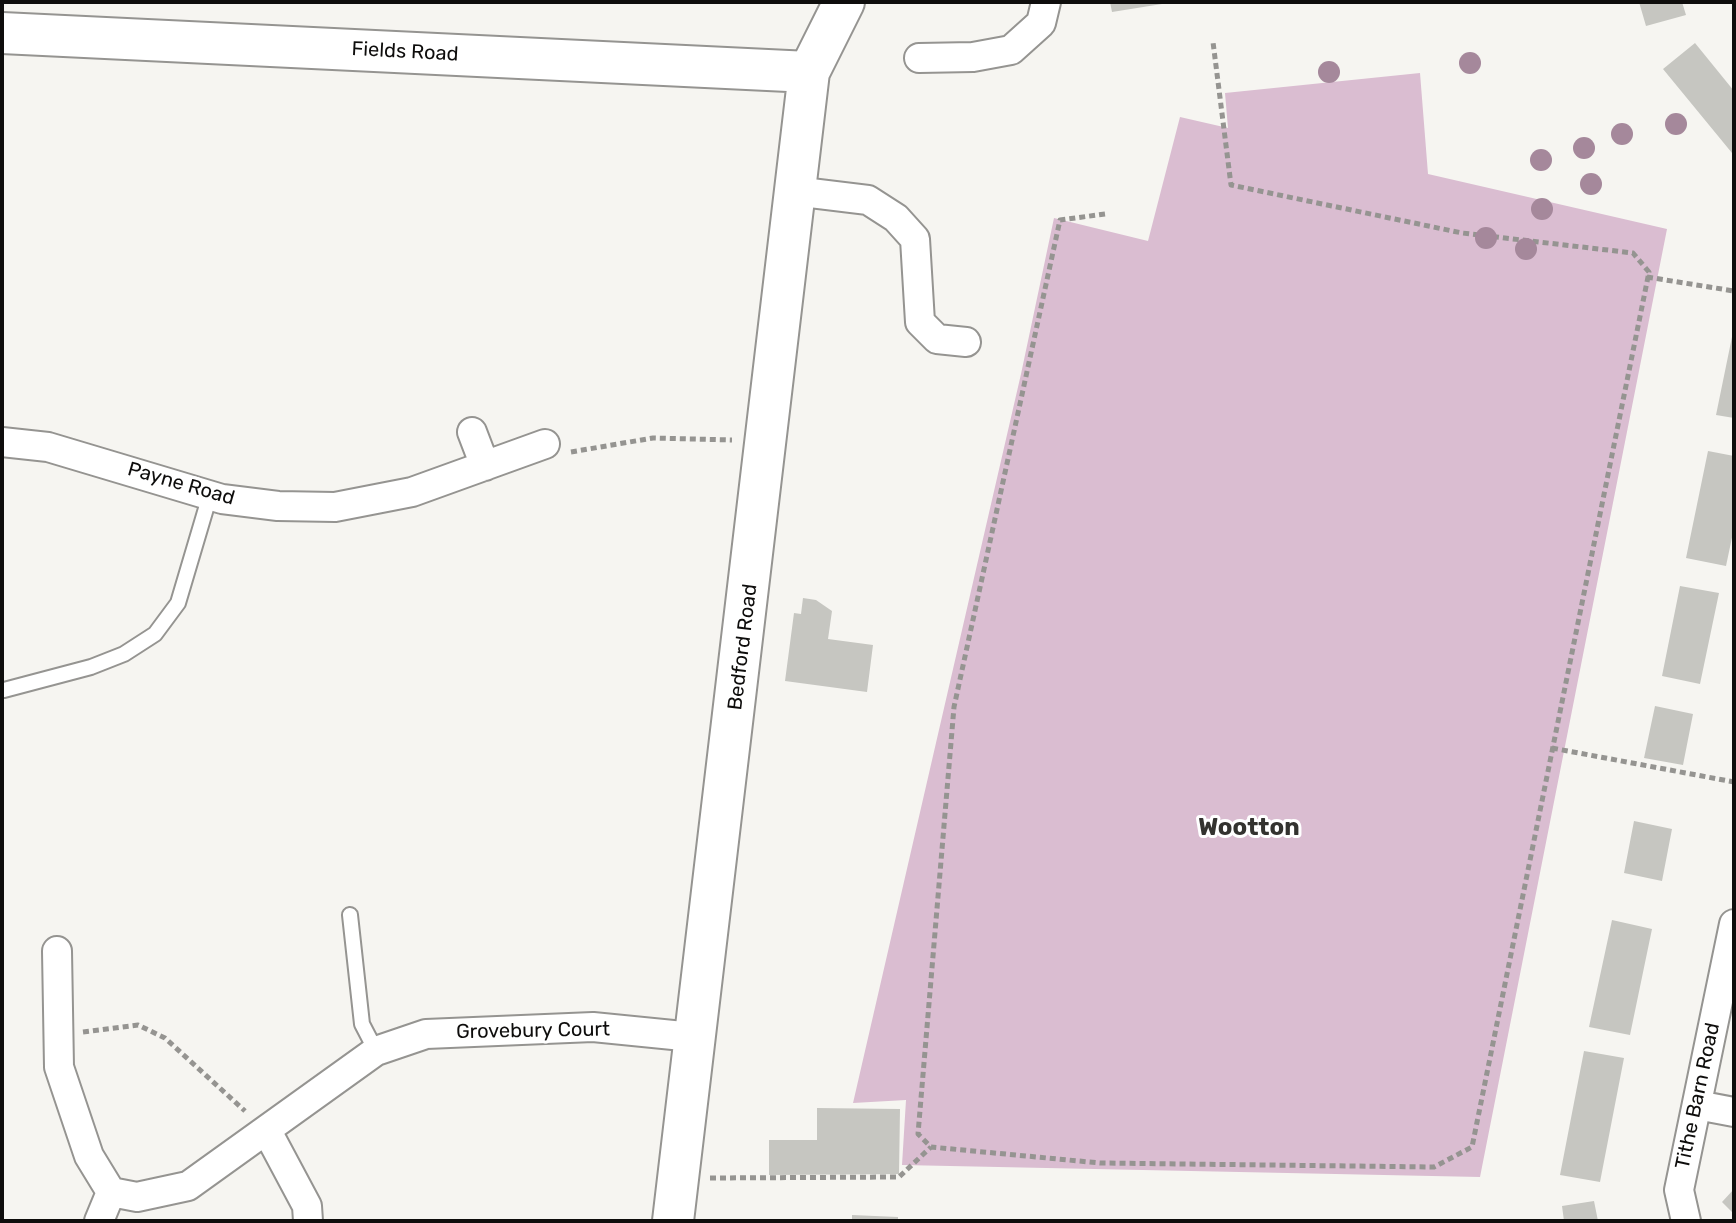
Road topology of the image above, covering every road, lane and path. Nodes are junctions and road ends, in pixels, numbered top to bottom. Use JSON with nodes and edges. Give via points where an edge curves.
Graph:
{"nodes":[{"id":1,"x":844,"y":2,"type":"edge"},
{"id":2,"x":1046,"y":2,"type":"edge"},
{"id":3,"x":2,"y":33,"type":"edge"},
{"id":4,"x":1213,"y":42,"type":"dead end"},
{"id":5,"x":919,"y":58,"type":"dead end"},
{"id":6,"x":809,"y":72,"type":"junction"},
{"id":7,"x":794,"y":191,"type":"junction"},
{"id":8,"x":1105,"y":214,"type":"dead end"},
{"id":9,"x":1647,"y":277,"type":"junction"},
{"id":10,"x":1734,"y":291,"type":"edge"},
{"id":11,"x":966,"y":342,"type":"dead end"},
{"id":12,"x":472,"y":432,"type":"dead end"},
{"id":13,"x":767,"y":441,"type":"junction"},
{"id":14,"x":2,"y":442,"type":"edge"},
{"id":15,"x":545,"y":444,"type":"joint"},
{"id":16,"x":485,"y":466,"type":"junction"},
{"id":17,"x":210,"y":495,"type":"junction"},
{"id":18,"x":4,"y":690,"type":"dead end"},
{"id":19,"x":1552,"y":748,"type":"junction"},
{"id":20,"x":1734,"y":782,"type":"edge"},
{"id":21,"x":350,"y":915,"type":"dead end"},
{"id":22,"x":1734,"y":924,"type":"edge"},
{"id":23,"x":57,"y":951,"type":"dead end"},
{"id":24,"x":693,"y":1037,"type":"junction"},
{"id":25,"x":57,"y":1039,"type":"junction"},
{"id":26,"x":376,"y":1051,"type":"junction"},
{"id":27,"x":1697,"y":1105,"type":"junction"},
{"id":28,"x":1734,"y":1112,"type":"edge"},
{"id":29,"x":267,"y":1131,"type":"junction"},
{"id":30,"x":931,"y":1147,"type":"junction"},
{"id":31,"x":677,"y":1178,"type":"junction"},
{"id":32,"x":111,"y":1192,"type":"junction"},
{"id":33,"x":99,"y":1221,"type":"edge"},
{"id":34,"x":308,"y":1221,"type":"edge"},
{"id":35,"x":673,"y":1221,"type":"edge"},
{"id":36,"x":1686,"y":1221,"type":"edge"}],
"edges":[{"from":1,"to":6,"type":"street","name":"Bedford Road"},
{"from":2,"to":5,"type":"street","via":[[1041,23],[1011,50]]},
{"from":3,"to":6,"type":"street","name":"Fields Road"},
{"from":4,"to":9,"type":"path","via":[[1231,185],[1462,233],[1633,253],[1649,272]]},
{"from":6,"to":7,"type":"street","name":"Bedford Road"},
{"from":7,"to":11,"type":"street","via":[[868,200],[896,218],[915,239],[920,322],[937,339]]},
{"from":7,"to":13,"type":"street","name":"Bedford Road"},
{"from":8,"to":30,"type":"path","via":[[1060,220],[954,707],[918,1134]]},
{"from":9,"to":10,"type":"path"},
{"from":9,"to":19,"type":"path"},
{"from":12,"to":16,"type":"street"},
{"from":13,"to":15,"type":"path","via":[[653,438],[563,453]]},
{"from":13,"to":24,"type":"street","name":"Bedford Road"},
{"from":14,"to":17,"type":"street","name":"Payne Road","via":[[48,447]]},
{"from":15,"to":16,"type":"street","name":"Payne Road"},
{"from":16,"to":17,"type":"street","name":"Payne Road","via":[[412,492],[335,507],[278,506]]},
{"from":17,"to":18,"type":"lane","via":[[178,603],[155,634],[91,667]]},
{"from":19,"to":20,"type":"path"},
{"from":19,"to":30,"type":"path","via":[[1472,1147],[1434,1167],[1100,1163]]},
{"from":21,"to":26,"type":"lane","via":[[362,1024]]},
{"from":22,"to":27,"type":"street","name":"Tithe Barn Road"},
{"from":23,"to":25,"type":"street"},
{"from":24,"to":26,"type":"street","name":"Grovebury Court","via":[[593,1027],[426,1034]]},
{"from":24,"to":31,"type":"street","name":"Bedford Road"},
{"from":25,"to":29,"type":"path","via":[[138,1025],[165,1038]]},
{"from":25,"to":32,"type":"street","via":[[59,1067],[89,1156]]},
{"from":26,"to":29,"type":"street","name":"Grovebury Court"},
{"from":27,"to":28,"type":"street"},
{"from":27,"to":36,"type":"street","name":"Tithe Barn Road","via":[[1679,1190]]},
{"from":29,"to":32,"type":"street","name":"Grovebury Court","via":[[188,1186],[137,1197]]},
{"from":29,"to":34,"type":"street","via":[[307,1206]]},
{"from":30,"to":31,"type":"path","via":[[899,1177]]},
{"from":31,"to":35,"type":"street","name":"Bedford Road"},
{"from":32,"to":33,"type":"street"}]}
